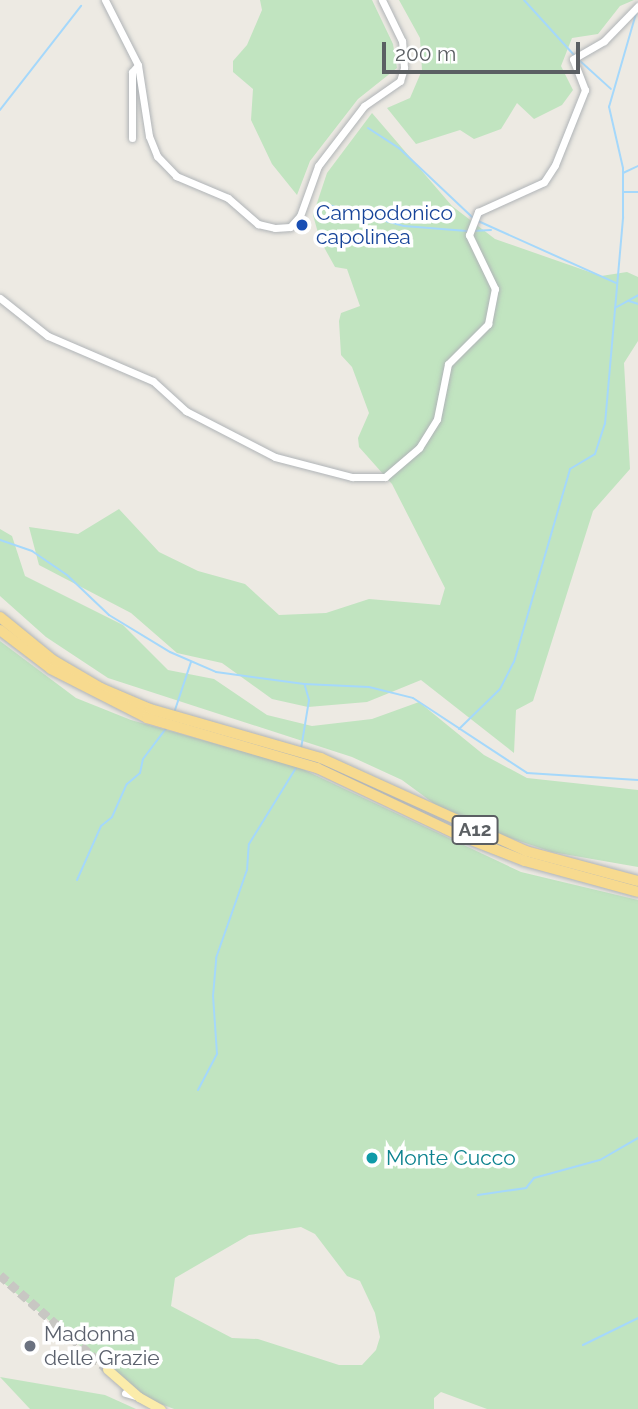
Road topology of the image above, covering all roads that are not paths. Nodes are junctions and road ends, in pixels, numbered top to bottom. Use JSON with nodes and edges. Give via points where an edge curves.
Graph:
{"nodes":[{"id":1,"x":105,"y":0,"type":"edge"},
{"id":2,"x":382,"y":0,"type":"edge"},
{"id":3,"x":638,"y":6,"type":"edge"},
{"id":4,"x":138,"y":65,"type":"junction"},
{"id":5,"x":132,"y":138,"type":"dead end"},
{"id":6,"x":0,"y":298,"type":"edge"},
{"id":7,"x":0,"y":617,"type":"edge"},
{"id":8,"x":0,"y":630,"type":"edge"},
{"id":9,"x":99,"y":692,"type":"junction"},
{"id":10,"x":319,"y":763,"type":"junction"},
{"id":11,"x":638,"y":881,"type":"edge"},
{"id":12,"x":638,"y":892,"type":"edge"},
{"id":13,"x":107,"y":1369,"type":"tunnel mouth"},
{"id":14,"x":125,"y":1393,"type":"dead end"},
{"id":15,"x":139,"y":1397,"type":"junction"},
{"id":16,"x":161,"y":1409,"type":"edge"}],
"edges":[{"from":1,"to":4,"type":"street"},
{"from":2,"to":4,"type":"street","via":[[402,41],[400,81],[364,106],[318,166],[304,208],[290,227],[258,224],[228,198],[167,169],[149,136]]},
{"from":3,"to":6,"type":"street","via":[[604,41],[573,59],[585,90],[544,182],[478,212],[469,235],[495,289],[488,324],[448,364],[437,419],[419,448],[385,477],[352,477],[275,457],[186,411],[153,381],[48,336]]},
{"from":4,"to":5,"type":"street","via":[[132,72]]},
{"from":7,"to":9,"type":"highway","number":"A12"},
{"from":8,"to":9,"type":"highway","number":"A12","via":[[51,669]]},
{"from":9,"to":10,"type":"highway","number":"A12","via":[[204,731]]},
{"from":10,"to":11,"type":"highway","number":"A12","via":[[526,851]]},
{"from":10,"to":12,"type":"highway","number":"A12","via":[[456,834],[525,861]]},
{"from":13,"to":15,"type":"main road"},
{"from":14,"to":15,"type":"street"},
{"from":15,"to":16,"type":"main road"}]}
